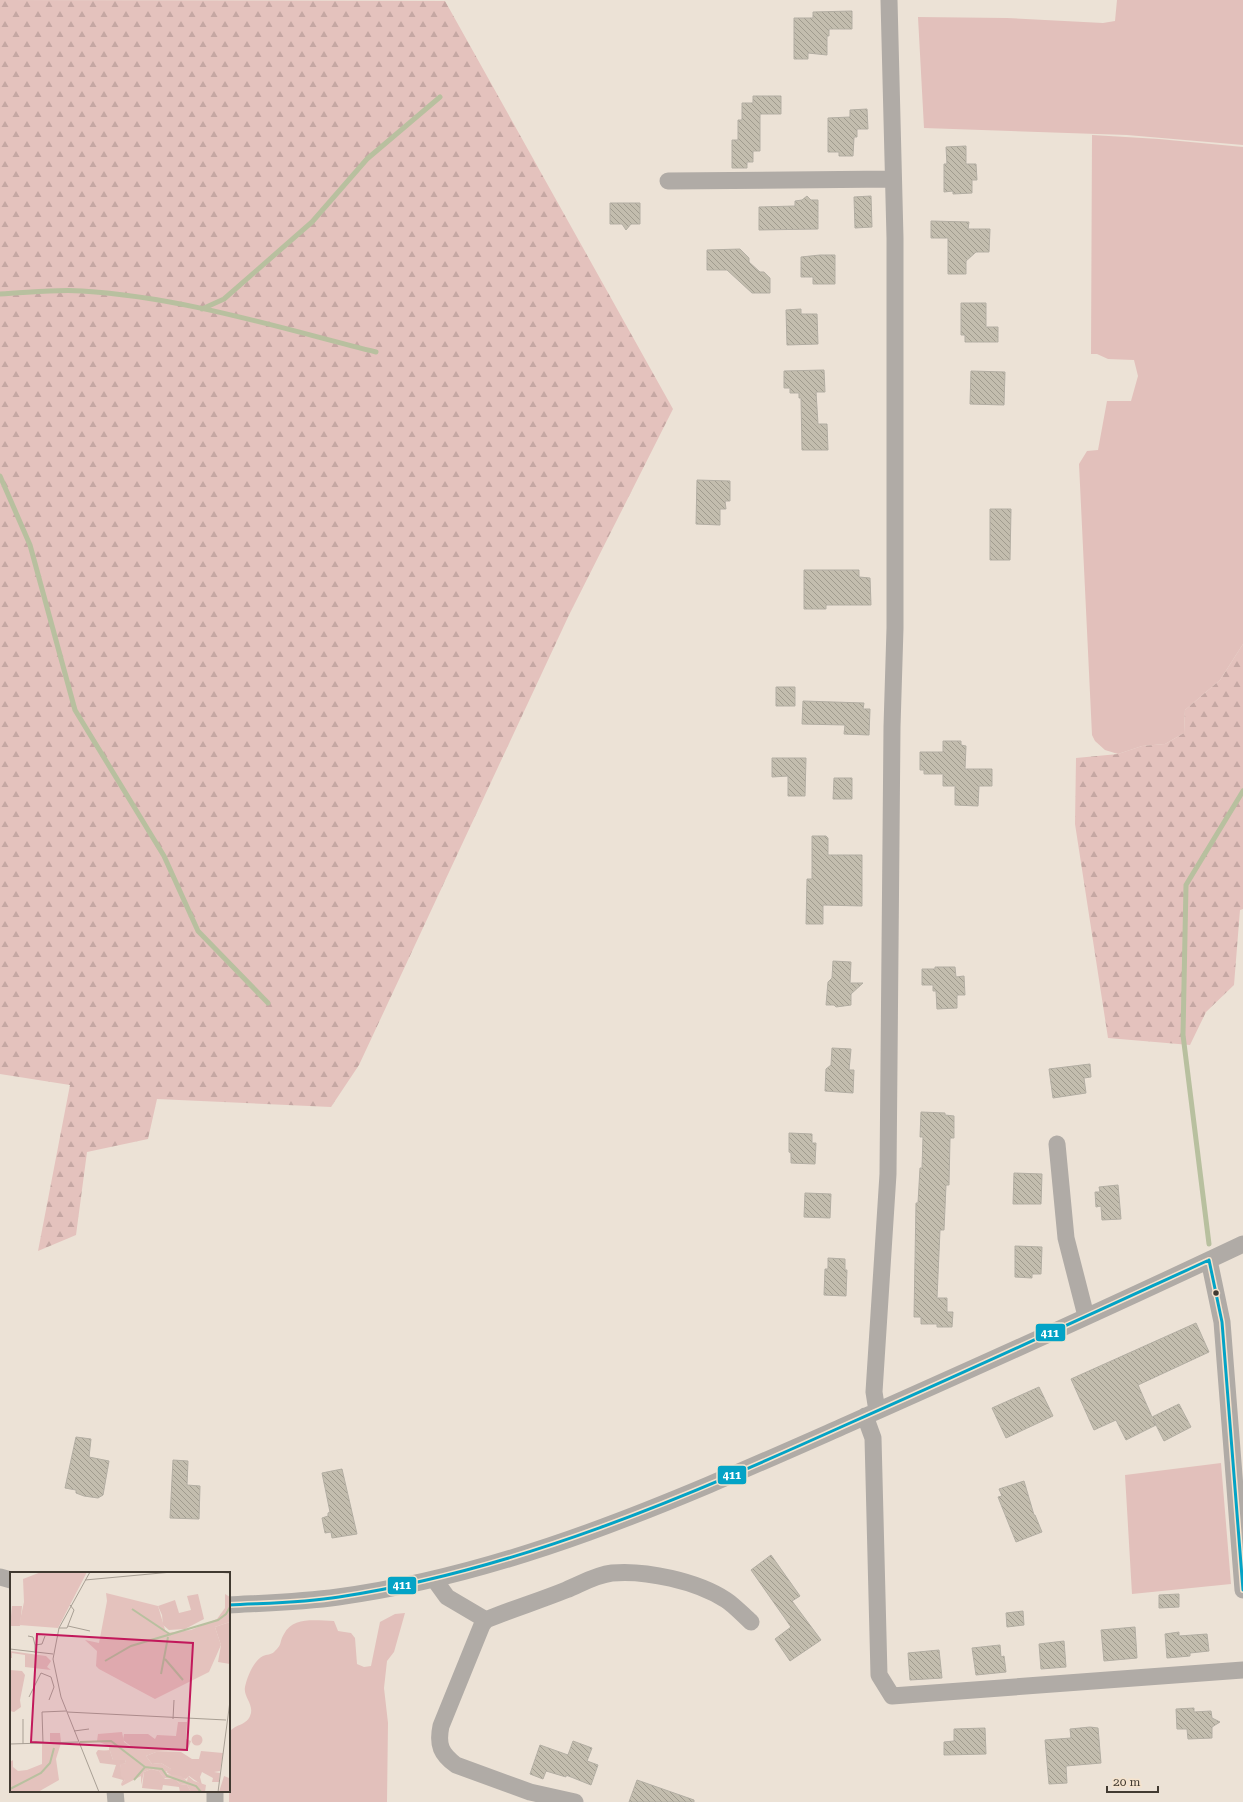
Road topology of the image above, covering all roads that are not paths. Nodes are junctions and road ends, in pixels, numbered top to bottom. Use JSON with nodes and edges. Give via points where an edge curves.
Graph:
{"nodes":[{"id":1,"x":889,"y":0,"type":"edge"},
{"id":2,"x":893,"y":179,"type":"junction"},
{"id":3,"x":668,"y":181,"type":"dead end"},
{"id":4,"x":1056,"y":1144,"type":"dead end"},
{"id":5,"x":1243,"y":1244,"type":"edge"},
{"id":6,"x":1209,"y":1260,"type":"junction"},
{"id":7,"x":1086,"y":1316,"type":"junction"},
{"id":8,"x":871,"y":1414,"type":"junction"},
{"id":9,"x":0,"y":1577,"type":"edge"},
{"id":10,"x":434,"y":1579,"type":"junction"},
{"id":11,"x":10,"y":1580,"type":"edge"},
{"id":12,"x":1243,"y":1590,"type":"edge"},
{"id":13,"x":230,"y":1605,"type":"edge"},
{"id":14,"x":486,"y":1620,"type":"junction"},
{"id":15,"x":751,"y":1622,"type":"dead end"},
{"id":16,"x":1243,"y":1670,"type":"edge"},
{"id":17,"x":115,"y":1792,"type":"edge"},
{"id":18,"x":116,"y":1802,"type":"edge"},
{"id":19,"x":575,"y":1802,"type":"edge"}],
"edges":[{"from":1,"to":2,"type":"street"},
{"from":2,"to":3,"type":"street"},
{"from":2,"to":8,"type":"street","via":[[896,570],[888,1174]]},
{"from":4,"to":7,"type":"street","via":[[1066,1238]]},
{"from":5,"to":6,"type":"street"},
{"from":6,"to":7,"type":"street"},
{"from":6,"to":12,"type":"street","via":[[1222,1322]]},
{"from":7,"to":8,"type":"street"},
{"from":8,"to":10,"type":"street","via":[[711,1485],[606,1526],[500,1562]]},
{"from":8,"to":16,"type":"street","via":[[874,1438],[879,1675],[892,1696]]},
{"from":9,"to":11,"type":"street"},
{"from":10,"to":13,"type":"street","via":[[338,1597]]},
{"from":10,"to":14,"type":"street","via":[[447,1597]]},
{"from":14,"to":15,"type":"street","via":[[595,1577],[633,1572],[684,1582],[709,1591],[726,1601]]},
{"from":14,"to":19,"type":"street","via":[[441,1726],[438,1737],[440,1748],[445,1757],[456,1765],[530,1792]]},
{"from":17,"to":18,"type":"street"}]}
